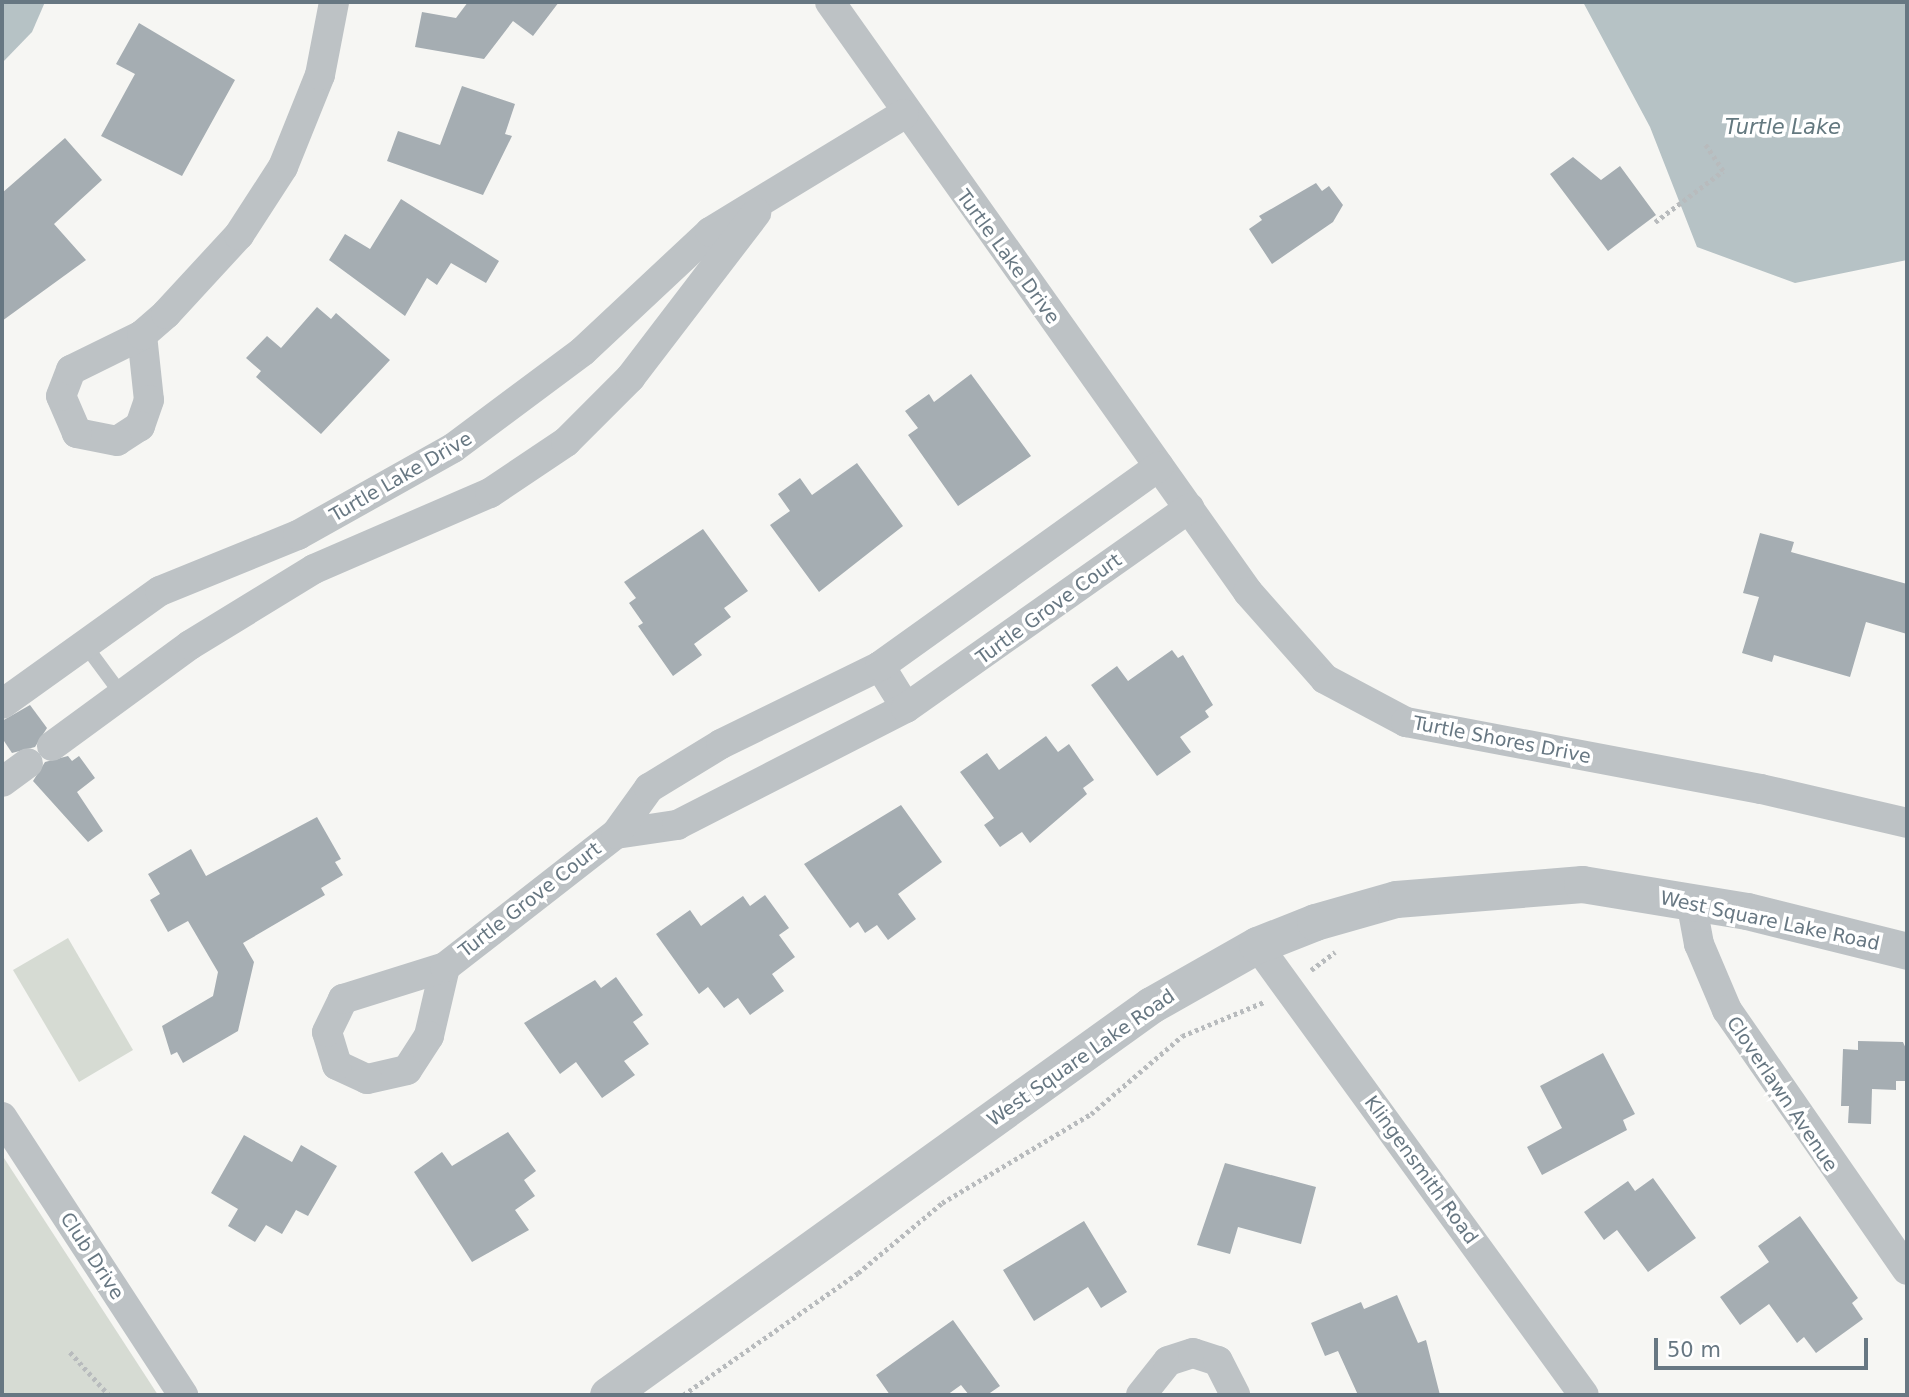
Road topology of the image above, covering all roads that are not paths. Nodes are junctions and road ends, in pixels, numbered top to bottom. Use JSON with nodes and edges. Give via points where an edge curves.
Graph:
{"nodes":[{"id":1,"x":334,"y":2,"type":"edge"},
{"id":2,"x":830,"y":2,"type":"edge"},
{"id":3,"x":904,"y":114,"type":"junction"},
{"id":4,"x":767,"y":200,"type":"junction"},
{"id":5,"x":142,"y":335,"type":"dead end"},
{"id":6,"x":1112,"y":401,"type":"joint"},
{"id":7,"x":1159,"y":466,"type":"junction"},
{"id":8,"x":1189,"y":508,"type":"junction"},
{"id":9,"x":306,"y":552,"type":"junction"},
{"id":10,"x":85,"y":645,"type":"junction"},
{"id":11,"x":880,"y":666,"type":"junction"},
{"id":12,"x":122,"y":695,"type":"junction"},
{"id":13,"x":2,"y":704,"type":"edge"},
{"id":14,"x":906,"y":708,"type":"junction"},
{"id":15,"x":2,"y":782,"type":"edge"},
{"id":16,"x":1907,"y":823,"type":"edge"},
{"id":17,"x":616,"y":834,"type":"junction"},
{"id":18,"x":1691,"y":901,"type":"junction"},
{"id":19,"x":1257,"y":945,"type":"junction"},
{"id":20,"x":1907,"y":951,"type":"edge"},
{"id":21,"x":445,"y":967,"type":"dead end"},
{"id":22,"x":2,"y":1117,"type":"edge"},
{"id":23,"x":1907,"y":1270,"type":"edge"},
{"id":24,"x":183,"y":1395,"type":"edge"},
{"id":25,"x":608,"y":1395,"type":"edge"},
{"id":26,"x":1141,"y":1395,"type":"edge"},
{"id":27,"x":1236,"y":1395,"type":"edge"},
{"id":28,"x":1584,"y":1395,"type":"edge"}],
"edges":[{"from":1,"to":5,"type":"street","via":[[320,75],[282,167],[239,235]]},
{"from":2,"to":3,"type":"street","name":"Turtle Lake Drive"},
{"from":3,"to":4,"type":"street","name":"Turtle Lake Drive"},
{"from":3,"to":6,"type":"street","name":"Turtle Lake Drive"},
{"from":4,"to":9,"type":"street","name":"Turtle Lake Drive","via":[[710,232],[583,351],[490,423]]},
{"from":4,"to":9,"type":"street","name":"Turtle Lake Drive","via":[[708,267],[631,377],[566,442],[490,493]]},
{"from":6,"to":7,"type":"street","name":"Turtle Shores Drive"},
{"from":7,"to":8,"type":"street","name":"Turtle Shores Drive"},
{"from":7,"to":11,"type":"street","name":"Turtle Grove Court"},
{"from":8,"to":14,"type":"street","name":"Turtle Grove Court"},
{"from":8,"to":16,"type":"street","name":"Turtle Shores Drive","via":[[1301,657],[1350,695],[1397,718]]},
{"from":9,"to":10,"type":"street","name":"Turtle Lake Drive","via":[[160,591]]},
{"from":9,"to":12,"type":"street","name":"Turtle Lake Drive"},
{"from":10,"to":12,"type":"lane"},
{"from":10,"to":13,"type":"street","name":"Turtle Lake Drive"},
{"from":11,"to":14,"type":"street"},
{"from":11,"to":17,"type":"street","name":"Turtle Grove Court","via":[[684,764],[649,788]]},
{"from":12,"to":15,"type":"street","name":"Turtle Lake Drive"},
{"from":14,"to":17,"type":"street","name":"Turtle Grove Court","via":[[677,825]]},
{"from":17,"to":21,"type":"street","name":"Turtle Grove Court"},
{"from":18,"to":19,"type":"street","name":"West Square Lake Road","via":[[1582,884],[1396,899]]},
{"from":18,"to":20,"type":"street","name":"West Square Lake Road"},
{"from":18,"to":23,"type":"street","name":"Cloverlawn Avenue","via":[[1699,944],[1727,1010]]},
{"from":19,"to":25,"type":"street","name":"West Square Lake Road","via":[[1151,1005]]},
{"from":19,"to":28,"type":"street","name":"Klingensmith Road"},
{"from":22,"to":24,"type":"street","name":"Club Drive"},
{"from":26,"to":27,"type":"street","via":[[1168,1361],[1193,1353],[1218,1361]]}]}
